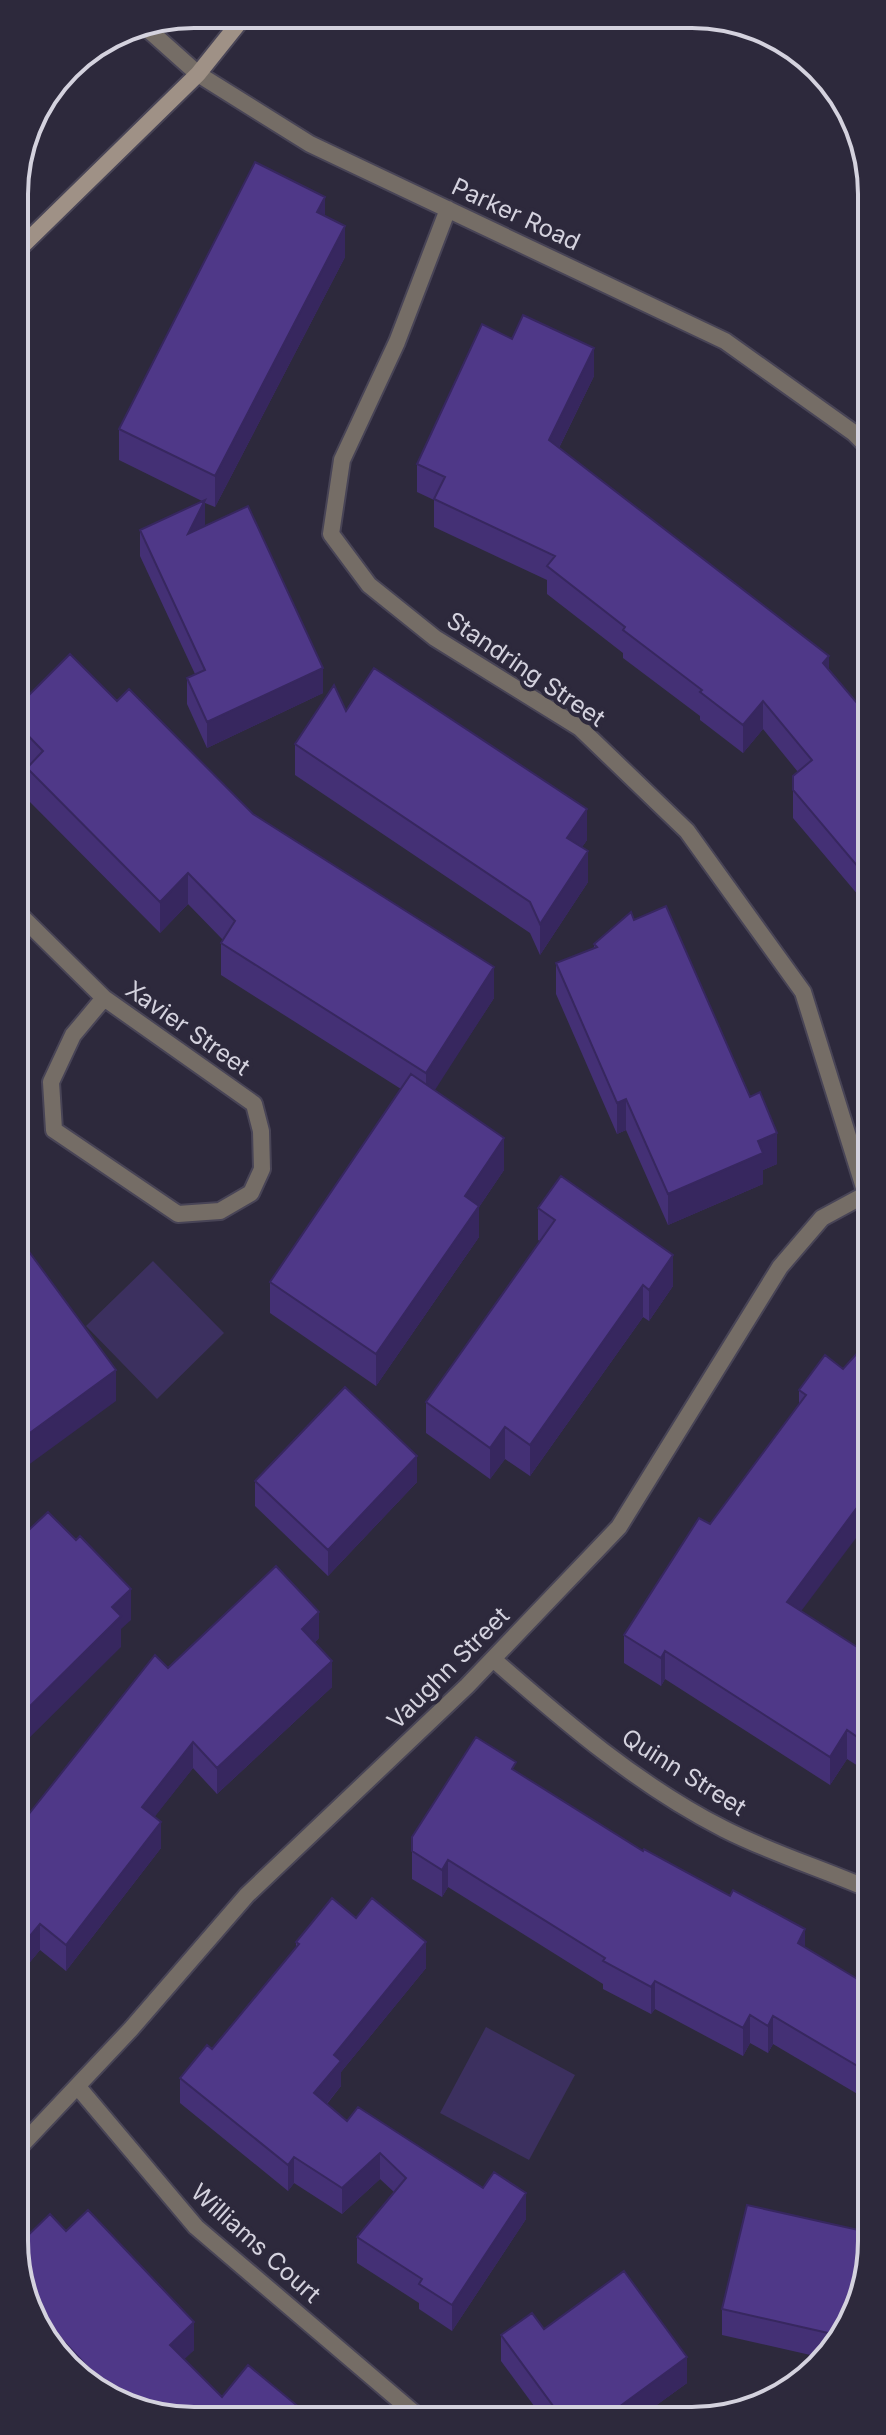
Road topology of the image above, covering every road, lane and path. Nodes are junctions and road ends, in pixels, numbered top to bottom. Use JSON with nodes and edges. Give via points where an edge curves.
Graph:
{"nodes":[{"id":1,"x":235,"y":28,"type":"edge"},
{"id":2,"x":153,"y":34,"type":"edge"},
{"id":3,"x":198,"y":74,"type":"junction"},
{"id":4,"x":448,"y":209,"type":"junction"},
{"id":5,"x":28,"y":240,"type":"edge"},
{"id":6,"x":858,"y":437,"type":"edge"},
{"id":7,"x":28,"y":923,"type":"edge"},
{"id":8,"x":104,"y":998,"type":"junction"},
{"id":9,"x":858,"y":1162,"type":"edge"},
{"id":10,"x":858,"y":1198,"type":"edge"},
{"id":11,"x":493,"y":1659,"type":"junction"},
{"id":12,"x":858,"y":1885,"type":"edge"},
{"id":13,"x":78,"y":2087,"type":"junction"},
{"id":14,"x":28,"y":2139,"type":"edge"},
{"id":15,"x":407,"y":2407,"type":"edge"}],
"edges":[{"from":1,"to":3,"type":"street"},
{"from":2,"to":3,"type":"street","name":"Parker Road"},
{"from":3,"to":4,"type":"street","name":"Parker Road","via":[[310,144]]},
{"from":3,"to":5,"type":"street"},
{"from":4,"to":6,"type":"street","name":"Parker Road","via":[[725,341]]},
{"from":4,"to":9,"type":"street","name":"Standring Street","via":[[397,342],[342,460],[331,534],[369,585],[435,638],[580,728],[687,831],[803,992]]},
{"from":7,"to":8,"type":"street","name":"Xavier Street"},
{"from":8,"to":8,"type":"street","name":"Xavier Street","via":[[73,1035],[51,1082],[54,1130],[178,1214],[220,1211],[251,1193],[262,1169],[254,1104]]},
{"from":10,"to":11,"type":"street","name":"Vaughn Street","via":[[822,1218],[780,1267],[619,1527]]},
{"from":11,"to":12,"type":"street","name":"Quinn Street","via":[[630,1772],[724,1829]]},
{"from":11,"to":13,"type":"street","name":"Vaughn Street","via":[[247,1895]]},
{"from":13,"to":14,"type":"street","name":"Vaughn Street"},
{"from":13,"to":15,"type":"street","name":"Williams Court","via":[[196,2227]]}]}
